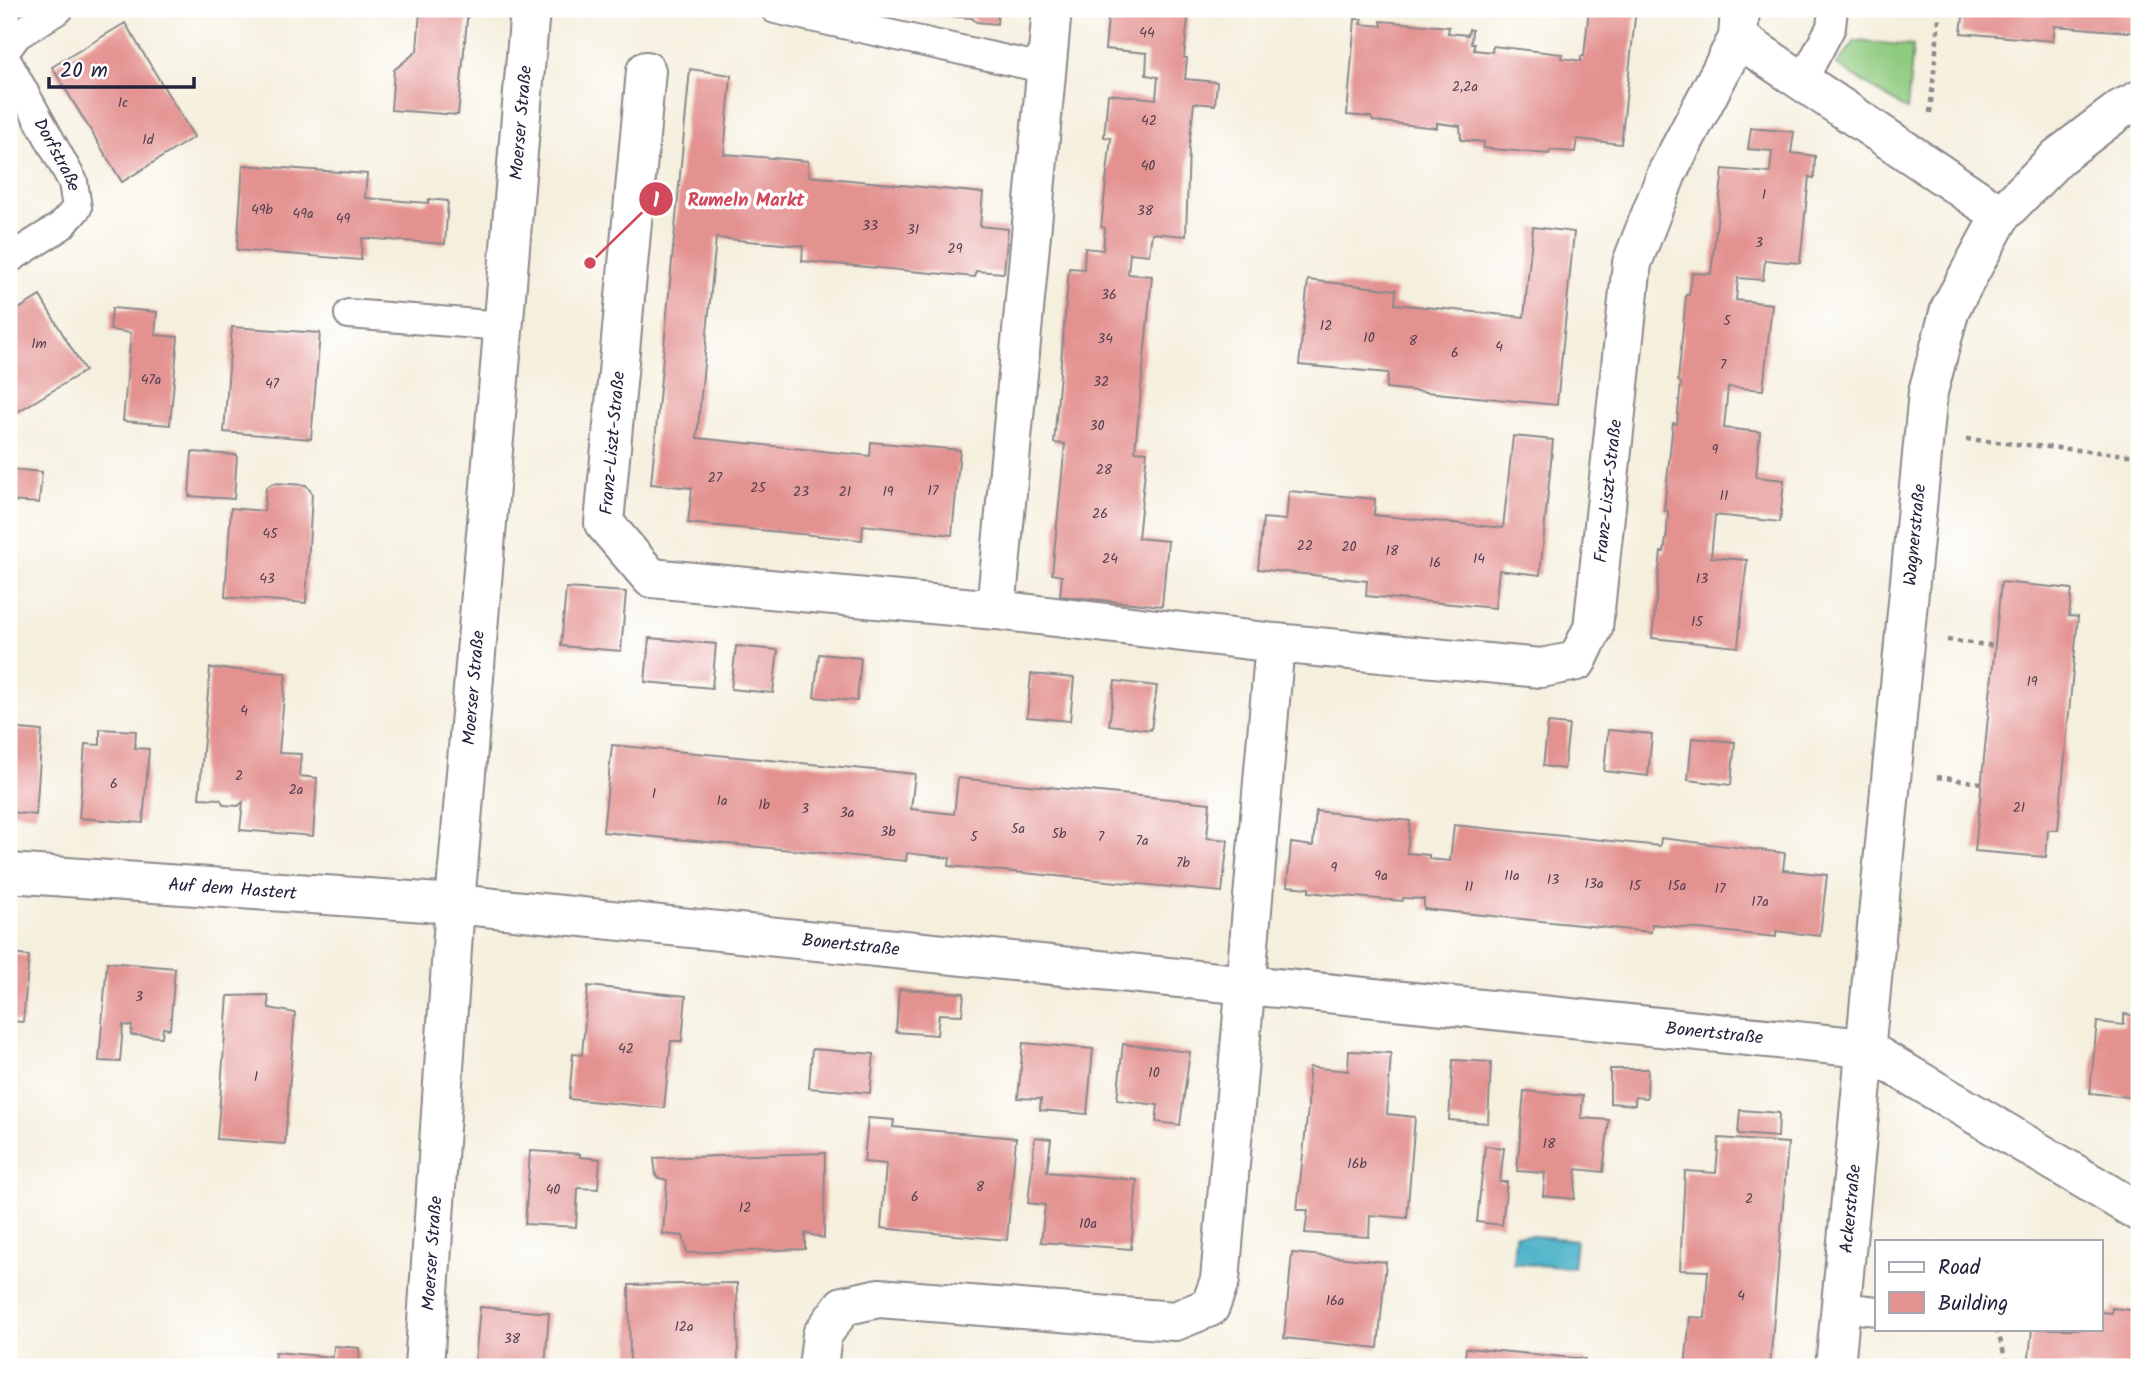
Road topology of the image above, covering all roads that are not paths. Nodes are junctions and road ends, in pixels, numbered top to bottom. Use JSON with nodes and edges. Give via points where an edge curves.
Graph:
{"nodes":[{"id":1,"x":59,"y":9,"type":"edge"},
{"id":2,"x":530,"y":9,"type":"edge"},
{"id":3,"x":775,"y":9,"type":"edge"},
{"id":4,"x":1052,"y":9,"type":"edge"},
{"id":5,"x":1833,"y":9,"type":"edge"},
{"id":6,"x":1739,"y":24,"type":"edge"},
{"id":7,"x":9,"y":46,"type":"edge"},
{"id":8,"x":9,"y":65,"type":"edge"},
{"id":9,"x":1047,"y":69,"type":"junction"},
{"id":10,"x":646,"y":71,"type":"dead end"},
{"id":11,"x":1802,"y":82,"type":"junction"},
{"id":12,"x":2139,"y":100,"type":"edge"},
{"id":13,"x":2001,"y":215,"type":"junction"},
{"id":14,"x":9,"y":259,"type":"edge"},
{"id":15,"x":349,"y":314,"type":"dead end"},
{"id":16,"x":503,"y":326,"type":"junction"},
{"id":17,"x":996,"y":610,"type":"junction"},
{"id":18,"x":1275,"y":643,"type":"junction"},
{"id":19,"x":9,"y":873,"type":"edge"},
{"id":20,"x":455,"y":904,"type":"junction"},
{"id":21,"x":1245,"y":985,"type":"junction"},
{"id":22,"x":1864,"y":1048,"type":"junction"},
{"id":23,"x":2139,"y":1212,"type":"edge"},
{"id":24,"x":1858,"y":1309,"type":"edge"},
{"id":25,"x":424,"y":1367,"type":"edge"},
{"id":26,"x":818,"y":1367,"type":"edge"},
{"id":27,"x":1835,"y":1367,"type":"edge"}],
"edges":[{"from":1,"to":7,"type":"lane","via":[[17,35]]},
{"from":2,"to":16,"type":"street","name":"Moerser Straße"},
{"from":3,"to":9,"type":"lane"},
{"from":4,"to":9,"type":"street"},
{"from":5,"to":11,"type":"lane","via":[[1831,27]]},
{"from":6,"to":11,"type":"street","name":"Franz-Liszt-Straße"},
{"from":6,"to":18,"type":"street","name":"Franz-Liszt-Straße","via":[[1667,173],[1632,263],[1593,628],[1577,661],[1541,668]]},
{"from":8,"to":14,"type":"lane","name":"Dorfstraße","via":[[74,183],[77,208],[61,226]]},
{"from":9,"to":17,"type":"street"},
{"from":10,"to":17,"type":"street","name":"Franz-Liszt-Straße","via":[[604,523],[651,578]]},
{"from":11,"to":13,"type":"street","name":"Franz-Liszt-Straße"},
{"from":12,"to":13,"type":"street","name":"Wagnerstraße","via":[[2058,157]]},
{"from":13,"to":22,"type":"street","name":"Wagnerstraße","via":[[1950,309],[1928,391]]},
{"from":15,"to":16,"type":"lane"},
{"from":16,"to":20,"type":"street","name":"Moerser Straße"},
{"from":17,"to":18,"type":"street","name":"Franz-Liszt-Straße"},
{"from":18,"to":21,"type":"street"},
{"from":19,"to":20,"type":"street","name":"Auf dem Hastert"},
{"from":20,"to":21,"type":"street","name":"Bonertstraße"},
{"from":20,"to":25,"type":"street","name":"Moerser Straße"},
{"from":21,"to":22,"type":"street","name":"Bonertstraße"},
{"from":21,"to":26,"type":"street","via":[[1220,1280],[1210,1307],[1175,1321],[879,1298],[843,1306],[822,1335]]},
{"from":22,"to":23,"type":"street","name":"Bonertstraße"},
{"from":22,"to":24,"type":"street","name":"Ackerstraße"},
{"from":24,"to":27,"type":"street","name":"Ackerstraße"}]}
